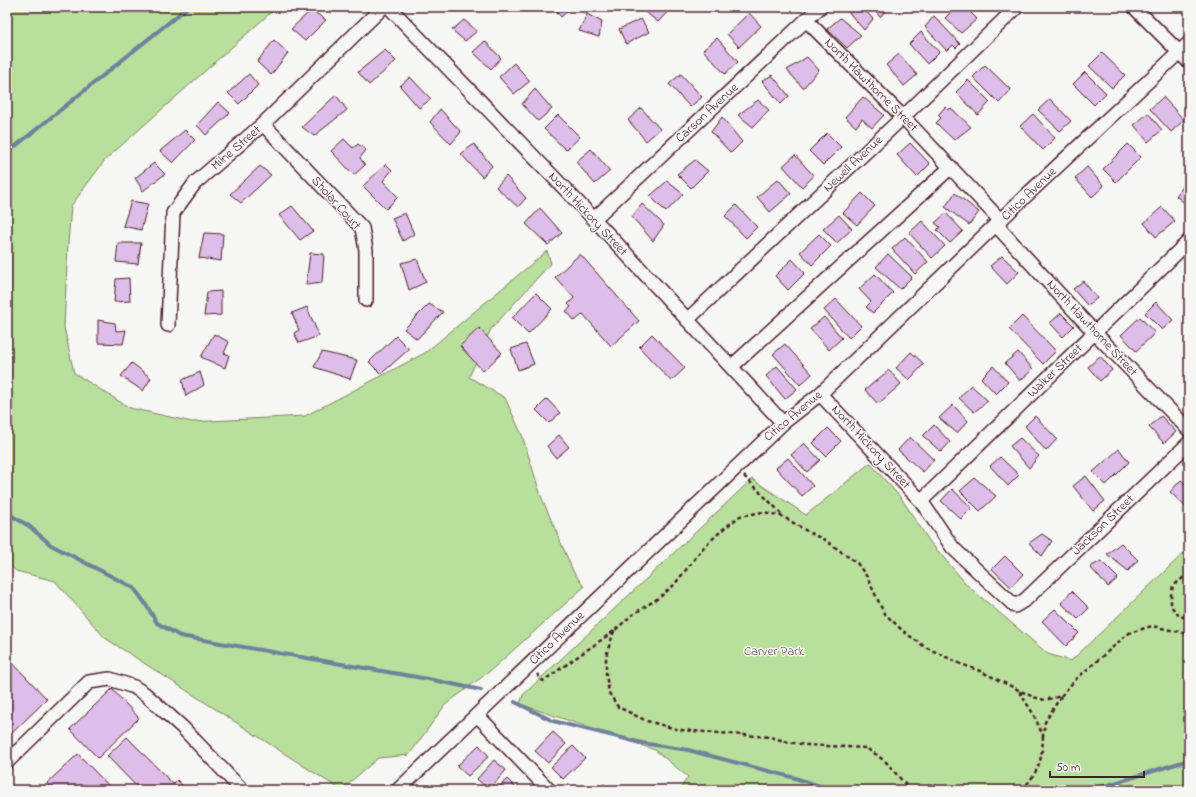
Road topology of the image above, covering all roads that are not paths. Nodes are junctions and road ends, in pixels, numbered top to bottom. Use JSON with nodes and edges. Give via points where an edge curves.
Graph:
{"nodes":[{"id":1,"x":382,"y":7,"type":"edge"},
{"id":2,"x":389,"y":7,"type":"edge"},
{"id":3,"x":820,"y":7,"type":"edge"},
{"id":4,"x":1017,"y":7,"type":"edge"},
{"id":5,"x":1134,"y":7,"type":"edge"},
{"id":6,"x":806,"y":20,"type":"junction"},
{"id":7,"x":1189,"y":43,"type":"edge"},
{"id":8,"x":1179,"y":52,"type":"junction"},
{"id":9,"x":1189,"y":62,"type":"edge"},
{"id":10,"x":903,"y":117,"type":"junction"},
{"id":11,"x":263,"y":124,"type":"junction"},
{"id":12,"x":950,"y":167,"type":"junction"},
{"id":13,"x":594,"y":220,"type":"junction"},
{"id":14,"x":998,"y":223,"type":"junction"},
{"id":15,"x":1189,"y":242,"type":"edge"},
{"id":16,"x":366,"y":300,"type":"dead end"},
{"id":17,"x":687,"y":320,"type":"junction"},
{"id":18,"x":168,"y":324,"type":"dead end"},
{"id":19,"x":1095,"y":333,"type":"junction"},
{"id":20,"x":731,"y":367,"type":"junction"},
{"id":21,"x":820,"y":394,"type":"junction"},
{"id":22,"x":783,"y":423,"type":"junction"},
{"id":23,"x":1189,"y":430,"type":"edge"},
{"id":24,"x":1189,"y":443,"type":"edge"},
{"id":25,"x":921,"y":501,"type":"junction"},
{"id":26,"x":952,"y":548,"type":"joint"},
{"id":27,"x":477,"y":714,"type":"junction"},
{"id":28,"x":7,"y":762,"type":"edge"},
{"id":29,"x":242,"y":790,"type":"edge"},
{"id":30,"x":398,"y":790,"type":"edge"},
{"id":31,"x":549,"y":790,"type":"edge"}],
"edges":[{"from":1,"to":11,"type":"street","name":"Milne Street"},
{"from":2,"to":13,"type":"street","name":"North Hickory Street"},
{"from":3,"to":6,"type":"street","name":"Carson Avenue"},
{"from":4,"to":10,"type":"street","name":"Newell Avenue"},
{"from":5,"to":8,"type":"street"},
{"from":6,"to":10,"type":"street","name":"North Hawthorne Street"},
{"from":6,"to":13,"type":"street","name":"Carson Avenue"},
{"from":7,"to":8,"type":"street","name":"Citico Avenue"},
{"from":8,"to":9,"type":"street"},
{"from":8,"to":14,"type":"street","name":"Citico Avenue"},
{"from":10,"to":12,"type":"street","name":"North Hawthorne Street"},
{"from":10,"to":17,"type":"street","name":"Newell Avenue"},
{"from":11,"to":16,"type":"street","name":"Sholar Court","via":[[362,228],[366,250]]},
{"from":11,"to":18,"type":"street","name":"Milne Street","via":[[195,183],[173,212]]},
{"from":12,"to":14,"type":"street","name":"North Hawthorne Street"},
{"from":12,"to":20,"type":"street"},
{"from":13,"to":17,"type":"street","name":"North Hickory Street"},
{"from":14,"to":19,"type":"street","name":"North Hawthorne Street"},
{"from":14,"to":21,"type":"street","name":"Citico Avenue"},
{"from":15,"to":19,"type":"street","name":"Walker Street"},
{"from":17,"to":20,"type":"street","name":"North Hickory Street"},
{"from":19,"to":23,"type":"street","name":"North Hawthorne Street"},
{"from":19,"to":25,"type":"street","name":"Walker Street"},
{"from":20,"to":22,"type":"street","name":"North Hickory Street"},
{"from":21,"to":22,"type":"street","name":"Citico Avenue"},
{"from":21,"to":25,"type":"street","name":"North Hickory Street"},
{"from":22,"to":27,"type":"street","name":"Citico Avenue"},
{"from":24,"to":26,"type":"street","name":"Jackson Street","via":[[1025,600],[1015,606]]},
{"from":25,"to":26,"type":"street","name":"North Hickory Street"},
{"from":27,"to":30,"type":"street","name":"Citico Avenue"},
{"from":27,"to":31,"type":"street"},
{"from":28,"to":29,"type":"street","via":[[89,682],[110,679],[134,687],[145,694],[182,727]]}]}
